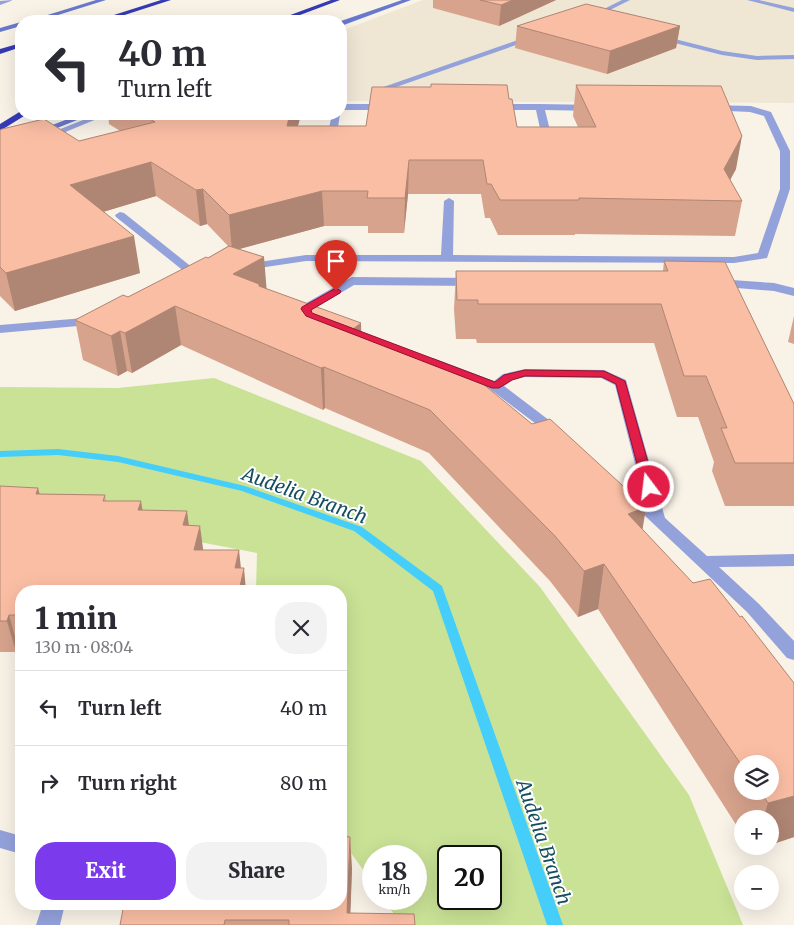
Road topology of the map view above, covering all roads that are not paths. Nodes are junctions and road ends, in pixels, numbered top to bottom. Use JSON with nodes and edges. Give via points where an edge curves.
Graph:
{"nodes":[{"id":1,"x":9,"y":0,"type":"edge"},
{"id":2,"x":103,"y":0,"type":"edge"},
{"id":3,"x":168,"y":0,"type":"edge"},
{"id":4,"x":337,"y":0,"type":"edge"},
{"id":5,"x":408,"y":0,"type":"edge"},
{"id":6,"x":627,"y":0,"type":"edge"},
{"id":7,"x":750,"y":0,"type":"edge"},
{"id":8,"x":0,"y":3,"type":"edge"},
{"id":9,"x":794,"y":10,"type":"edge"},
{"id":10,"x":52,"y":15,"type":"edge"},
{"id":11,"x":119,"y":15,"type":"edge"},
{"id":12,"x":295,"y":15,"type":"edge"},
{"id":13,"x":589,"y":19,"type":"junction"},
{"id":14,"x":598,"y":21,"type":"edge"},
{"id":15,"x":347,"y":22,"type":"edge"},
{"id":16,"x":580,"y":22,"type":"edge"},
{"id":17,"x":15,"y":26,"type":"edge"},
{"id":18,"x":0,"y":30,"type":"edge"},
{"id":19,"x":544,"y":34,"type":"edge"},
{"id":20,"x":646,"y":34,"type":"edge"},
{"id":21,"x":15,"y":47,"type":"edge"},
{"id":22,"x":0,"y":52,"type":"edge"},
{"id":23,"x":794,"y":57,"type":"edge"},
{"id":24,"x":376,"y":91,"type":"edge"},
{"id":25,"x":347,"y":107,"type":"edge"},
{"id":26,"x":401,"y":107,"type":"edge"},
{"id":27,"x":490,"y":107,"type":"edge"},
{"id":28,"x":540,"y":108,"type":"junction"},
{"id":29,"x":607,"y":108,"type":"edge"},
{"id":30,"x":703,"y":108,"type":"edge"},
{"id":31,"x":15,"y":116,"type":"edge"},
{"id":32,"x":15,"y":118,"type":"edge"},
{"id":33,"x":72,"y":120,"type":"edge"},
{"id":34,"x":89,"y":120,"type":"edge"},
{"id":35,"x":335,"y":120,"type":"edge"},
{"id":36,"x":0,"y":121,"type":"edge"},
{"id":37,"x":0,"y":128,"type":"edge"},
{"id":38,"x":60,"y":131,"type":"junction"},
{"id":39,"x":74,"y":141,"type":"edge"},
{"id":40,"x":0,"y":148,"type":"edge"},
{"id":41,"x":550,"y":150,"type":"edge"},
{"id":42,"x":329,"y":151,"type":"edge"},
{"id":43,"x":0,"y":155,"type":"edge"},
{"id":44,"x":789,"y":189,"type":"edge"},
{"id":45,"x":449,"y":201,"type":"dead end"},
{"id":46,"x":120,"y":215,"type":"dead end"},
{"id":47,"x":447,"y":259,"type":"junction"},
{"id":48,"x":231,"y":269,"type":"edge"},
{"id":49,"x":194,"y":275,"type":"edge"},
{"id":50,"x":490,"y":282,"type":"edge"},
{"id":51,"x":706,"y":283,"type":"edge"},
{"id":52,"x":794,"y":292,"type":"edge"},
{"id":53,"x":105,"y":316,"type":"edge"},
{"id":54,"x":327,"y":321,"type":"edge"},
{"id":55,"x":0,"y":329,"type":"edge"},
{"id":56,"x":416,"y":356,"type":"edge"},
{"id":57,"x":496,"y":386,"type":"junction"},
{"id":58,"x":571,"y":444,"type":"edge"},
{"id":59,"x":623,"y":487,"type":"edge"},
{"id":60,"x":659,"y":521,"type":"junction"},
{"id":61,"x":794,"y":560,"type":"edge"},
{"id":62,"x":704,"y":562,"type":"junction"},
{"id":63,"x":794,"y":653,"type":"edge"},
{"id":64,"x":0,"y":839,"type":"edge"},
{"id":65,"x":15,"y":843,"type":"edge"},
{"id":66,"x":52,"y":910,"type":"edge"},
{"id":67,"x":48,"y":925,"type":"edge"}],
"edges":[{"from":1,"to":8,"type":"lane"},
{"from":2,"to":10,"type":"main road"},
{"from":3,"to":11,"type":"highway"},
{"from":4,"to":12,"type":"highway"},
{"from":5,"to":15,"type":"main road"},
{"from":6,"to":13,"type":"lane"},
{"from":7,"to":9,"type":"lane"},
{"from":13,"to":14,"type":"lane"},
{"from":13,"to":16,"type":"lane"},
{"from":17,"to":18,"type":"main road"},
{"from":19,"to":24,"type":"lane"},
{"from":20,"to":23,"type":"lane","via":[[722,53],[757,58]]},
{"from":21,"to":22,"type":"highway"},
{"from":25,"to":26,"type":"lane"},
{"from":27,"to":28,"type":"lane"},
{"from":28,"to":29,"type":"lane"},
{"from":28,"to":41,"type":"lane"},
{"from":30,"to":44,"type":"lane","via":[[751,109],[768,114],[784,151]]},
{"from":31,"to":36,"type":"highway"},
{"from":32,"to":37,"type":"highway"},
{"from":33,"to":40,"type":"main road"},
{"from":34,"to":38,"type":"lane"},
{"from":35,"to":42,"type":"lane"},
{"from":38,"to":39,"type":"lane"},
{"from":38,"to":43,"type":"lane"},
{"from":44,"to":47,"type":"lane","via":[[763,256],[734,260]]},
{"from":45,"to":47,"type":"lane"},
{"from":46,"to":49,"type":"lane"},
{"from":47,"to":48,"type":"lane","via":[[306,258]]},
{"from":50,"to":54,"type":"lane","via":[[352,281],[306,309],[309,314]]},
{"from":51,"to":52,"type":"lane","via":[[774,286]]},
{"from":53,"to":55,"type":"lane","via":[[96,321]]},
{"from":56,"to":57,"type":"lane"},
{"from":57,"to":58,"type":"lane"},
{"from":57,"to":60,"type":"lane","via":[[525,373],[604,374],[621,383]]},
{"from":59,"to":60,"type":"lane"},
{"from":60,"to":62,"type":"lane"},
{"from":61,"to":62,"type":"lane"},
{"from":62,"to":63,"type":"lane"},
{"from":64,"to":65,"type":"lane"},
{"from":66,"to":67,"type":"lane"}]}
